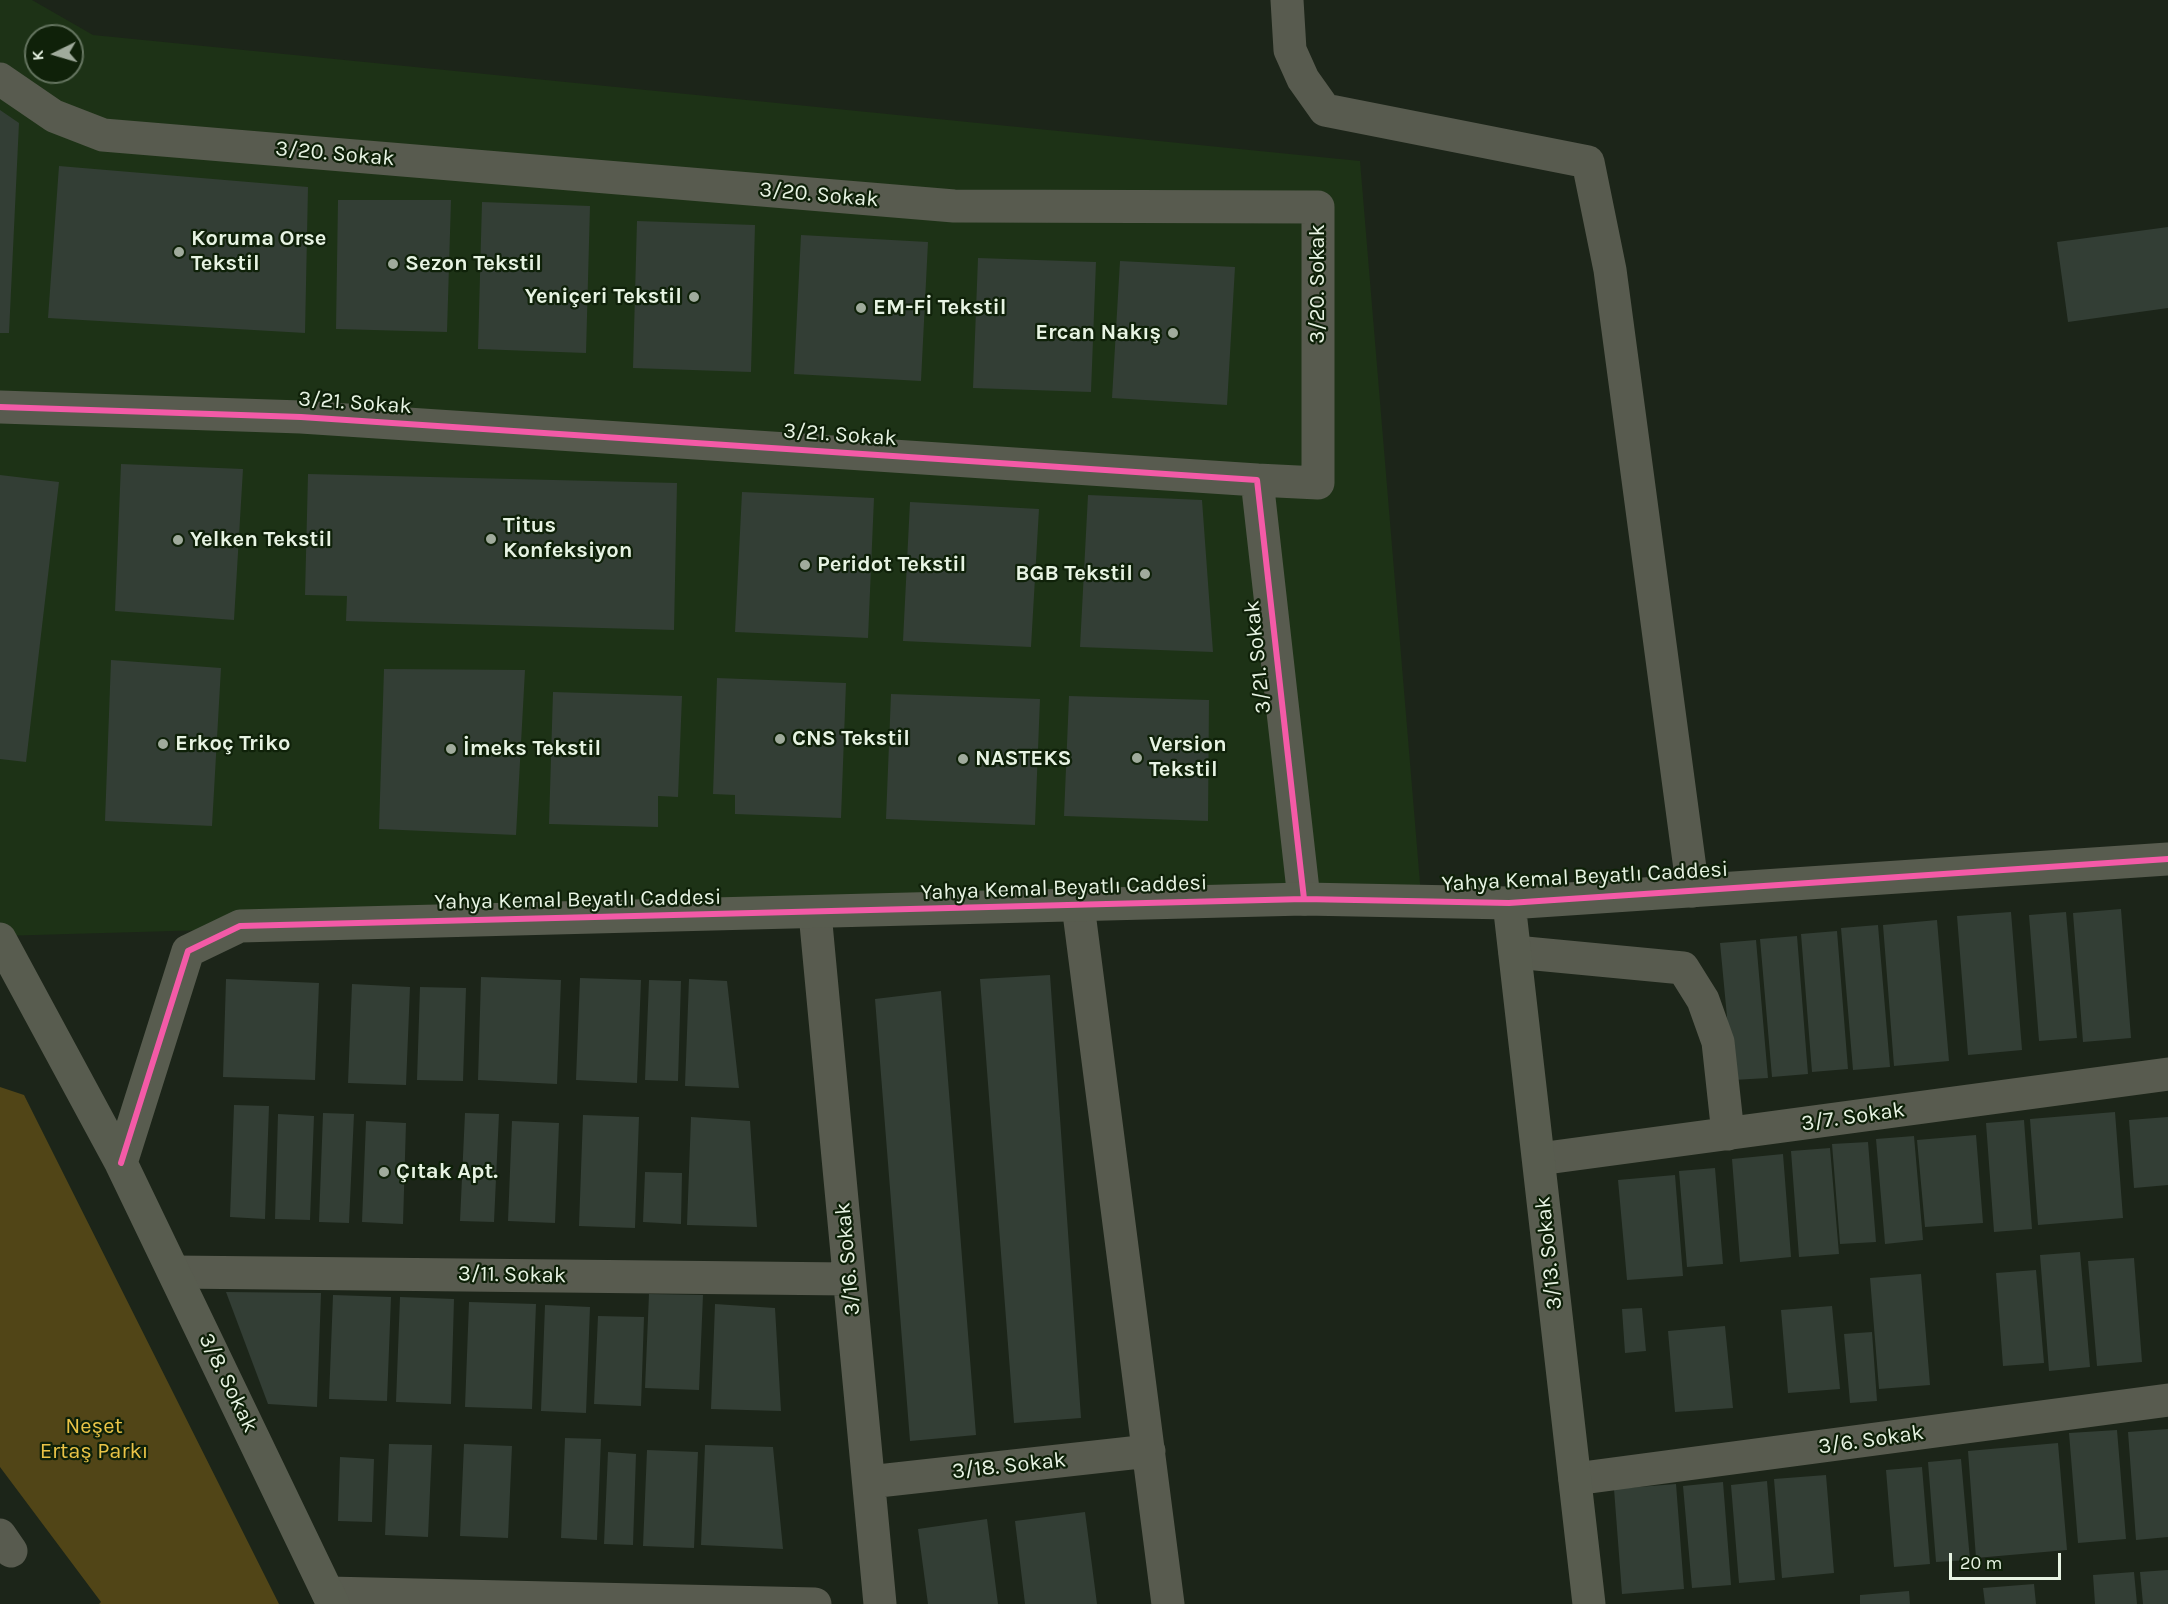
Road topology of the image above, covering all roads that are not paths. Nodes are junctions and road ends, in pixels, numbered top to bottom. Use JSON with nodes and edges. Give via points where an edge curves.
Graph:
{"nodes":[{"id":1,"x":1287,"y":0,"type":"edge"},
{"id":2,"x":0,"y":79,"type":"edge"},
{"id":3,"x":0,"y":407,"type":"edge"},
{"id":4,"x":1257,"y":480,"type":"junction"},
{"id":5,"x":2168,"y":859,"type":"edge"},
{"id":6,"x":1693,"y":891,"type":"junction"},
{"id":7,"x":1304,"y":900,"type":"junction"},
{"id":8,"x":1509,"y":903,"type":"junction"},
{"id":9,"x":1078,"y":905,"type":"junction"},
{"id":10,"x":815,"y":913,"type":"junction"},
{"id":11,"x":0,"y":939,"type":"edge"},
{"id":12,"x":1515,"y":952,"type":"junction"},
{"id":13,"x":2168,"y":1074,"type":"edge"},
{"id":14,"x":1728,"y":1134,"type":"junction"},
{"id":15,"x":1539,"y":1159,"type":"junction"},
{"id":16,"x":122,"y":1163,"type":"junction"},
{"id":17,"x":174,"y":1272,"type":"junction"},
{"id":18,"x":849,"y":1279,"type":"junction"},
{"id":19,"x":2168,"y":1400,"type":"edge"},
{"id":20,"x":1149,"y":1451,"type":"junction"},
{"id":21,"x":1575,"y":1479,"type":"junction"},
{"id":22,"x":869,"y":1482,"type":"junction"},
{"id":23,"x":331,"y":1598,"type":"edge"},
{"id":24,"x":815,"y":1604,"type":"edge"},
{"id":25,"x":880,"y":1604,"type":"edge"},
{"id":26,"x":1168,"y":1604,"type":"edge"},
{"id":27,"x":1589,"y":1604,"type":"edge"}],
"edges":[{"from":1,"to":6,"type":"street","via":[[1290,50],[1303,79],[1325,111],[1588,162],[1610,270]]},
{"from":2,"to":4,"type":"street","name":"3/20. Sokak","via":[[54,116],[103,135],[954,206],[1318,207],[1318,483]]},
{"from":3,"to":4,"type":"street","name":"3/21. Sokak","via":[[301,417]]},
{"from":4,"to":7,"type":"street","name":"3/21. Sokak"},
{"from":5,"to":6,"type":"street","name":"Yahya Kemal Beyatlı Caddesi"},
{"from":6,"to":8,"type":"street","name":"Yahya Kemal Beyatlı Caddesi"},
{"from":7,"to":8,"type":"street","name":"Yahya Kemal Beyatlı Caddesi"},
{"from":7,"to":9,"type":"street","name":"Yahya Kemal Beyatlı Caddesi"},
{"from":8,"to":12,"type":"street","name":"3/13. Sokak"},
{"from":9,"to":10,"type":"street","name":"Yahya Kemal Beyatlı Caddesi"},
{"from":9,"to":20,"type":"street"},
{"from":10,"to":16,"type":"street","name":"Yahya Kemal Beyatlı Caddesi","via":[[240,926],[188,951]]},
{"from":10,"to":18,"type":"street","name":"3/16. Sokak"},
{"from":11,"to":16,"type":"street"},
{"from":12,"to":14,"type":"street","via":[[1683,968],[1702,1000],[1718,1042]]},
{"from":12,"to":15,"type":"street","name":"3/13. Sokak"},
{"from":13,"to":14,"type":"street","name":"3/7. Sokak"},
{"from":14,"to":15,"type":"street","name":"3/7. Sokak"},
{"from":15,"to":21,"type":"street","name":"3/13. Sokak"},
{"from":16,"to":17,"type":"street","name":"3/8. Sokak"},
{"from":17,"to":18,"type":"street","name":"3/11. Sokak"},
{"from":17,"to":23,"type":"street","name":"3/8. Sokak"},
{"from":18,"to":22,"type":"street","name":"3/16. Sokak"},
{"from":19,"to":21,"type":"street","name":"3/6. Sokak"},
{"from":20,"to":22,"type":"street","name":"3/18. Sokak"},
{"from":20,"to":26,"type":"street"},
{"from":21,"to":27,"type":"street","name":"3/13. Sokak"},
{"from":22,"to":25,"type":"street","name":"3/16. Sokak"},
{"from":23,"to":24,"type":"street"}]}
